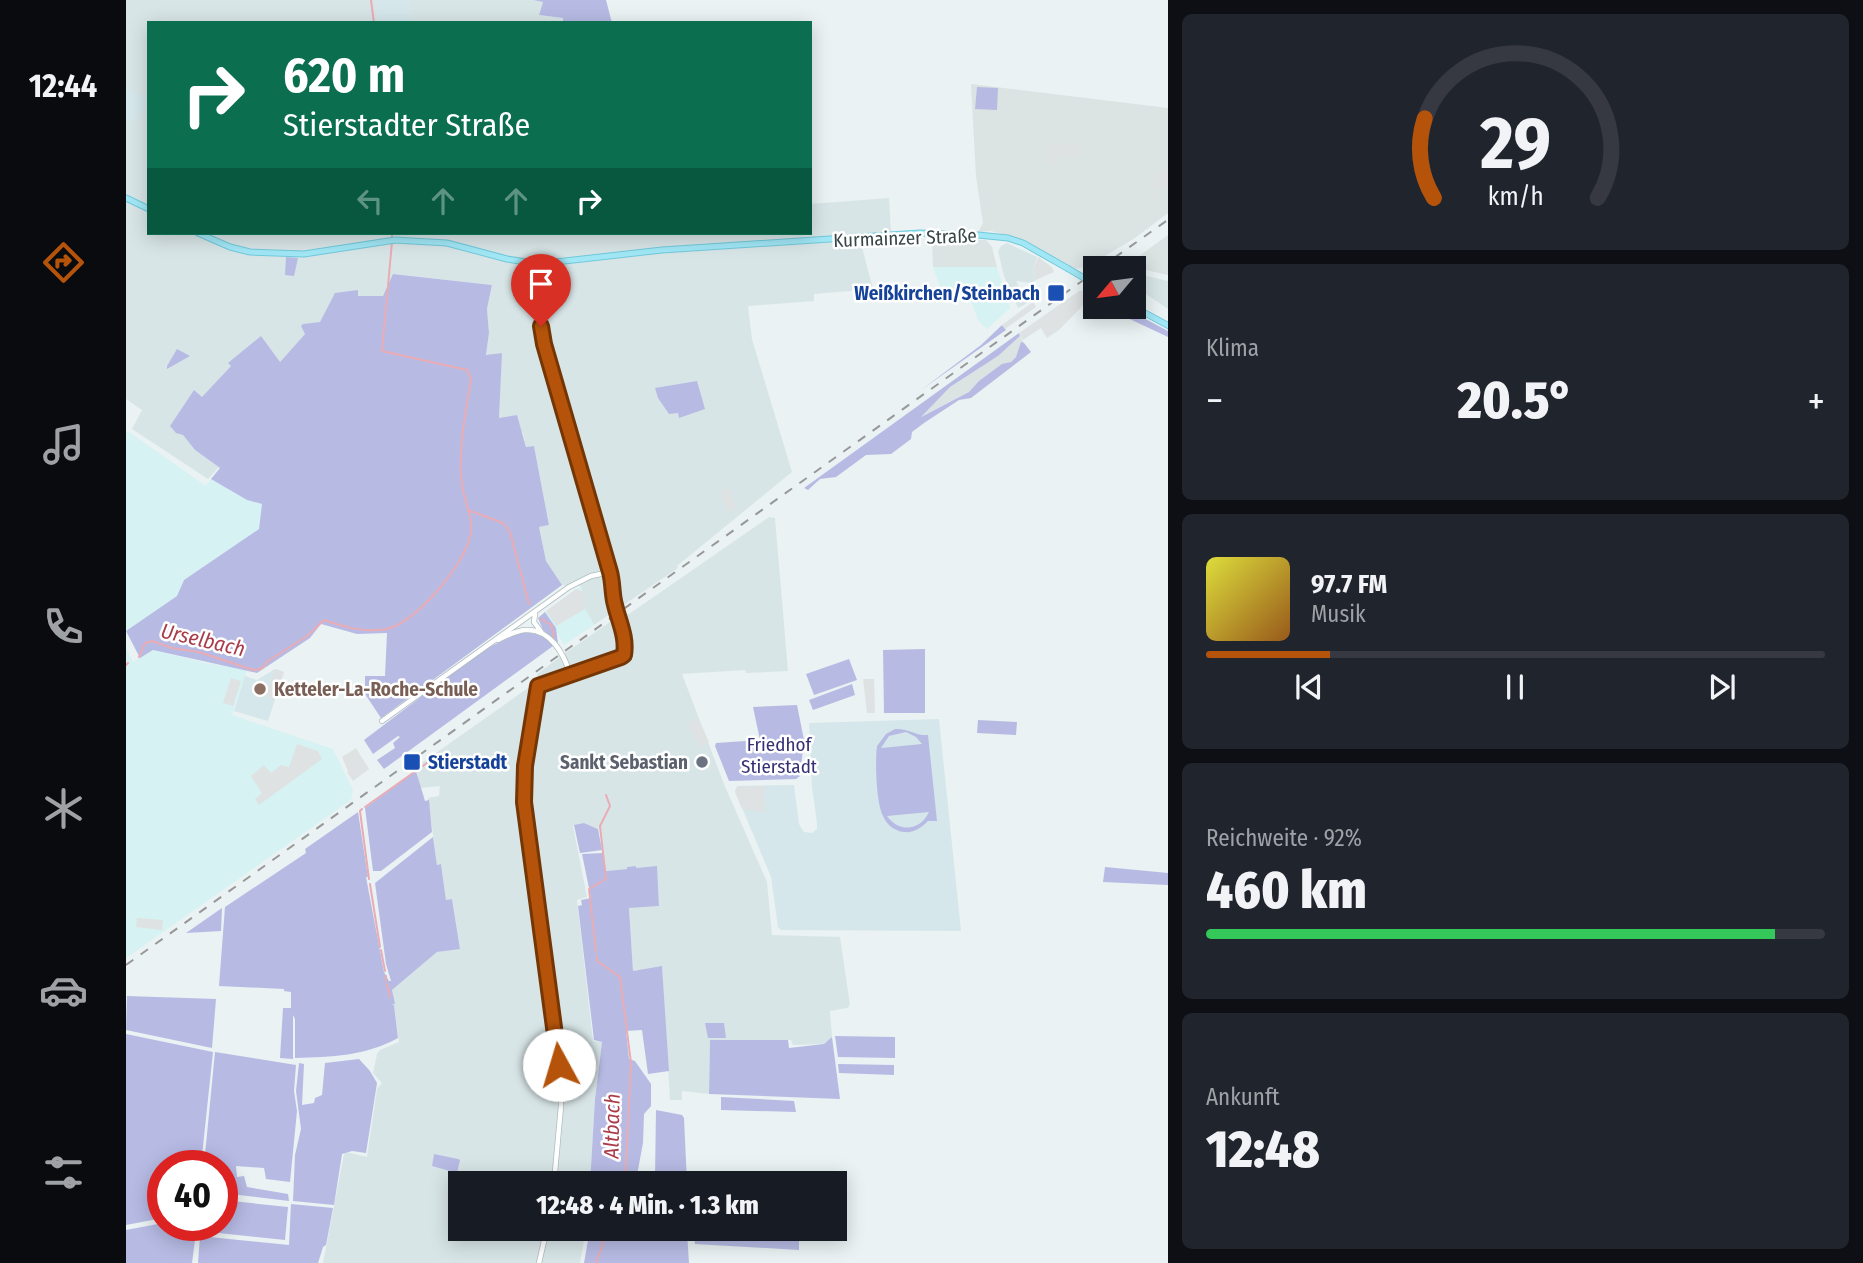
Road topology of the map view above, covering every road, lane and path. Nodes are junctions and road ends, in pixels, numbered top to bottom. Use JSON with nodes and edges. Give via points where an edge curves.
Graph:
{"nodes":[{"id":1,"x":126,"y":198,"type":"edge"},
{"id":2,"x":147,"y":208,"type":"edge"},
{"id":3,"x":203,"y":235,"type":"edge"},
{"id":4,"x":533,"y":264,"type":"junction"},
{"id":5,"x":1083,"y":277,"type":"edge"},
{"id":6,"x":1146,"y":314,"type":"edge"},
{"id":7,"x":1168,"y":326,"type":"edge"},
{"id":8,"x":610,"y":572,"type":"junction"},
{"id":9,"x":537,"y":610,"type":"junction"},
{"id":10,"x":542,"y":634,"type":"junction"},
{"id":11,"x":485,"y":647,"type":"junction"},
{"id":12,"x":570,"y":674,"type":"junction"},
{"id":13,"x":382,"y":721,"type":"dead end"},
{"id":14,"x":555,"y":1171,"type":"edge"},
{"id":15,"x":544,"y":1241,"type":"edge"},
{"id":16,"x":539,"y":1263,"type":"edge"}],
"edges":[{"from":1,"to":2,"type":"main road"},
{"from":3,"to":4,"type":"main road","name":"Kurmainzer Straße","via":[[250,252],[304,254],[395,240],[447,243]]},
{"from":4,"to":5,"type":"main road","name":"Kurmainzer Straße","bridge":true,"via":[[662,250],[919,233],[1008,238]]},
{"from":4,"to":8,"type":"street","via":[[544,344]]},
{"from":6,"to":7,"type":"main road"},
{"from":8,"to":9,"type":"street","via":[[578,582]]},
{"from":8,"to":12,"type":"street","via":[[624,655]]},
{"from":9,"to":10,"type":"street","via":[[534,622]]},
{"from":9,"to":11,"type":"street"},
{"from":10,"to":11,"type":"street","via":[[523,630]]},
{"from":10,"to":12,"type":"street","via":[[561,650]]},
{"from":11,"to":13,"type":"street"},
{"from":12,"to":14,"type":"street","via":[[538,686],[523,794],[561,1076]]},
{"from":15,"to":16,"type":"street"}]}
